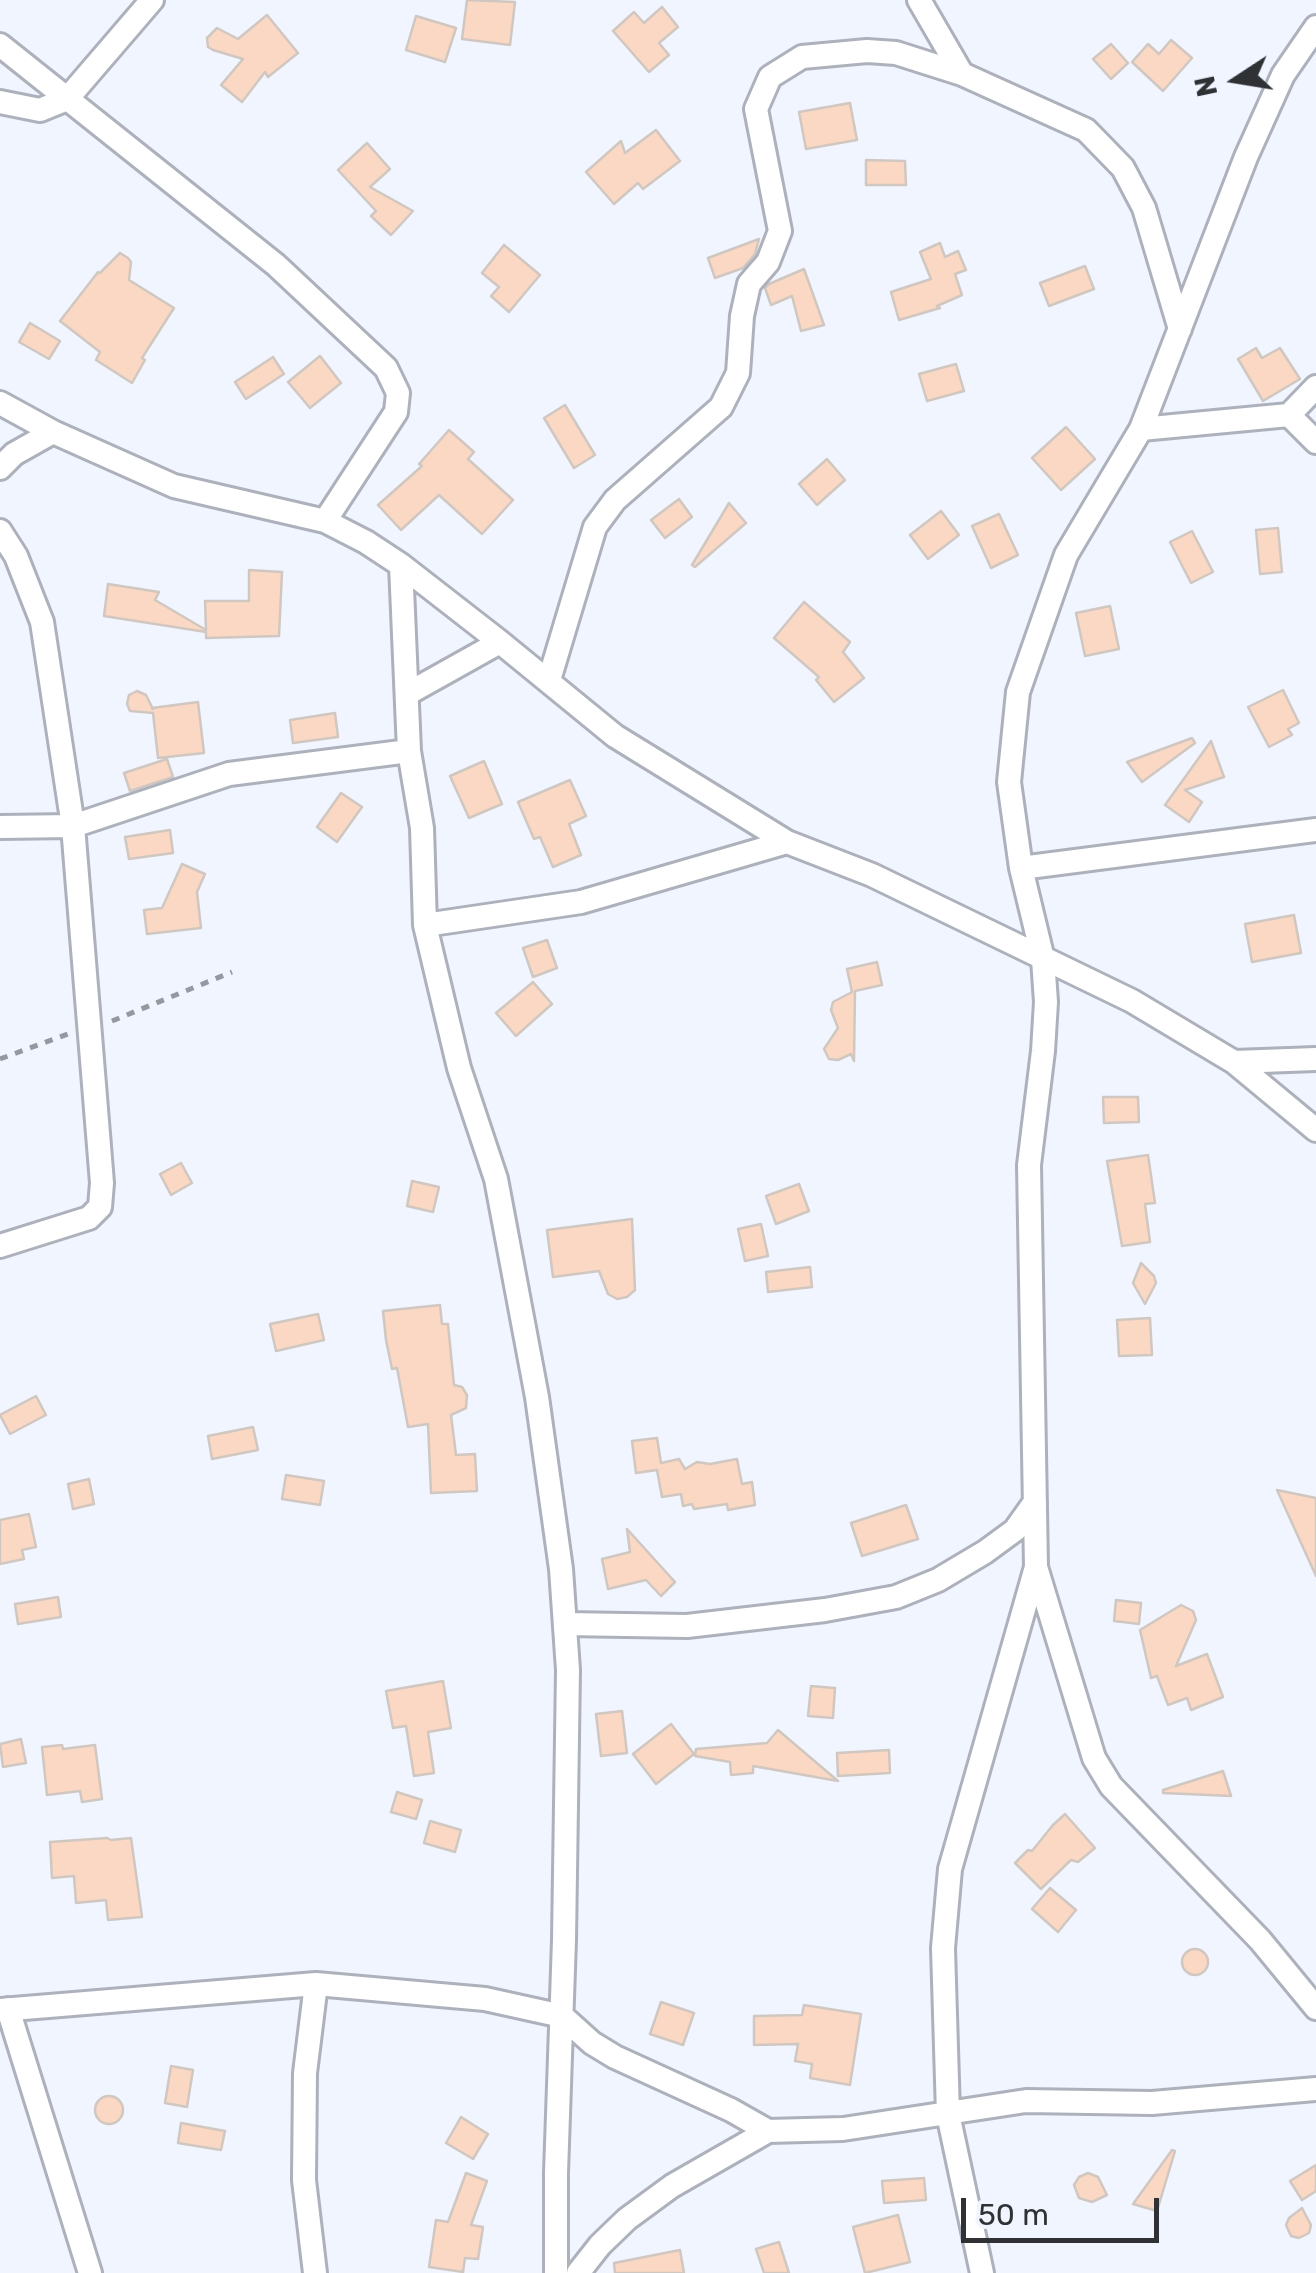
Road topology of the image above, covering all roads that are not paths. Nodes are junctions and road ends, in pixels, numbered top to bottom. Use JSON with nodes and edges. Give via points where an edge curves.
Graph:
{"nodes":[{"id":1,"x":152,"y":0,"type":"edge"},
{"id":2,"x":919,"y":0,"type":"edge"},
{"id":3,"x":1316,"y":27,"type":"edge"},
{"id":4,"x":0,"y":44,"type":"edge"},
{"id":5,"x":962,"y":74,"type":"junction"},
{"id":6,"x":67,"y":99,"type":"junction"},
{"id":7,"x":0,"y":102,"type":"edge"},
{"id":8,"x":1180,"y":330,"type":"junction"},
{"id":9,"x":1316,"y":387,"type":"edge"},
{"id":10,"x":0,"y":404,"type":"edge"},
{"id":11,"x":1290,"y":415,"type":"junction"},
{"id":12,"x":1141,"y":429,"type":"junction"},
{"id":13,"x":53,"y":432,"type":"junction"},
{"id":14,"x":1316,"y":442,"type":"edge"},
{"id":15,"x":0,"y":468,"type":"edge"},
{"id":16,"x":325,"y":521,"type":"junction"},
{"id":17,"x":0,"y":531,"type":"edge"},
{"id":18,"x":401,"y":566,"type":"junction"},
{"id":19,"x":500,"y":642,"type":"junction"},
{"id":20,"x":550,"y":680,"type":"junction"},
{"id":21,"x":407,"y":694,"type":"junction"},
{"id":22,"x":409,"y":751,"type":"junction"},
{"id":23,"x":72,"y":826,"type":"junction"},
{"id":24,"x":0,"y":827,"type":"edge"},
{"id":25,"x":1316,"y":830,"type":"edge"},
{"id":26,"x":787,"y":842,"type":"junction"},
{"id":27,"x":1021,"y":868,"type":"junction"},
{"id":28,"x":425,"y":925,"type":"junction"},
{"id":29,"x":1043,"y":959,"type":"junction"},
{"id":30,"x":1316,"y":1058,"type":"edge"},
{"id":31,"x":1234,"y":1062,"type":"junction"},
{"id":32,"x":1316,"y":1130,"type":"edge"},
{"id":33,"x":0,"y":1246,"type":"edge"},
{"id":34,"x":1035,"y":1502,"type":"junction"},
{"id":35,"x":1036,"y":1567,"type":"junction"},
{"id":36,"x":565,"y":1624,"type":"junction"},
{"id":37,"x":316,"y":1984,"type":"junction"},
{"id":38,"x":1316,"y":2008,"type":"edge"},
{"id":39,"x":4,"y":2010,"type":"edge"},
{"id":40,"x":562,"y":2016,"type":"junction"},
{"id":41,"x":1316,"y":2089,"type":"edge"},
{"id":42,"x":948,"y":2114,"type":"junction"},
{"id":43,"x":768,"y":2131,"type":"junction"},
{"id":44,"x":90,"y":2273,"type":"edge"},
{"id":45,"x":315,"y":2273,"type":"edge"},
{"id":46,"x":556,"y":2273,"type":"edge"},
{"id":47,"x":578,"y":2273,"type":"edge"},
{"id":48,"x":982,"y":2273,"type":"edge"}],
"edges":[{"from":1,"to":6,"type":"street"},
{"from":2,"to":5,"type":"street"},
{"from":3,"to":8,"type":"street","via":[[1283,75],[1246,156]]},
{"from":4,"to":6,"type":"street"},
{"from":5,"to":8,"type":"street","via":[[1086,130],[1123,168],[1144,208]]},
{"from":5,"to":20,"type":"street","via":[[896,53],[866,51],[802,58],[770,76],[756,109],[780,231],[768,262],[749,284],[738,373],[721,407],[615,500],[595,527]]},
{"from":6,"to":7,"type":"street","via":[[40,110]]},
{"from":6,"to":16,"type":"street","via":[[276,265],[386,368],[398,392],[396,412]]},
{"from":8,"to":12,"type":"street"},
{"from":9,"to":11,"type":"street"},
{"from":10,"to":13,"type":"street"},
{"from":11,"to":12,"type":"street"},
{"from":11,"to":14,"type":"street"},
{"from":12,"to":27,"type":"street","via":[[1066,555],[1018,692],[1009,782]]},
{"from":13,"to":15,"type":"street"},
{"from":13,"to":16,"type":"street","via":[[174,486]]},
{"from":16,"to":18,"type":"street"},
{"from":17,"to":23,"type":"street","via":[[42,622]]},
{"from":18,"to":19,"type":"street"},
{"from":18,"to":21,"type":"street"},
{"from":19,"to":20,"type":"street"},
{"from":19,"to":21,"type":"street"},
{"from":20,"to":26,"type":"street","via":[[615,736]]},
{"from":21,"to":22,"type":"street"},
{"from":22,"to":23,"type":"street","via":[[229,774]]},
{"from":22,"to":28,"type":"street","via":[[422,828]]},
{"from":23,"to":24,"type":"street"},
{"from":23,"to":33,"type":"street","via":[[100,1207],[89,1218]]},
{"from":25,"to":27,"type":"street"},
{"from":26,"to":28,"type":"street","via":[[581,902]]},
{"from":26,"to":29,"type":"street","via":[[872,875]]},
{"from":27,"to":29,"type":"street"},
{"from":28,"to":36,"type":"street","via":[[459,1068],[496,1179],[537,1397]]},
{"from":29,"to":31,"type":"street","via":[[1132,1001]]},
{"from":29,"to":34,"type":"street","via":[[1044,1051],[1030,1164]]},
{"from":30,"to":31,"type":"street"},
{"from":31,"to":32,"type":"street"},
{"from":34,"to":35,"type":"street"},
{"from":34,"to":36,"type":"street","via":[[985,1552],[896,1597],[687,1626]]},
{"from":35,"to":38,"type":"street","via":[[1094,1758],[1111,1786]]},
{"from":35,"to":42,"type":"street","via":[[950,1869],[943,1948]]},
{"from":36,"to":40,"type":"street"},
{"from":37,"to":39,"type":"street"},
{"from":37,"to":40,"type":"street","via":[[485,2000]]},
{"from":37,"to":45,"type":"street","via":[[305,2073],[304,2180]]},
{"from":39,"to":44,"type":"street"},
{"from":40,"to":43,"type":"street","via":[[615,2057]]},
{"from":40,"to":46,"type":"street"},
{"from":41,"to":42,"type":"street","via":[[1152,2103],[1026,2102]]},
{"from":42,"to":43,"type":"street","via":[[843,2129]]},
{"from":42,"to":48,"type":"street"},
{"from":43,"to":47,"type":"street","via":[[627,2219]]}]}
